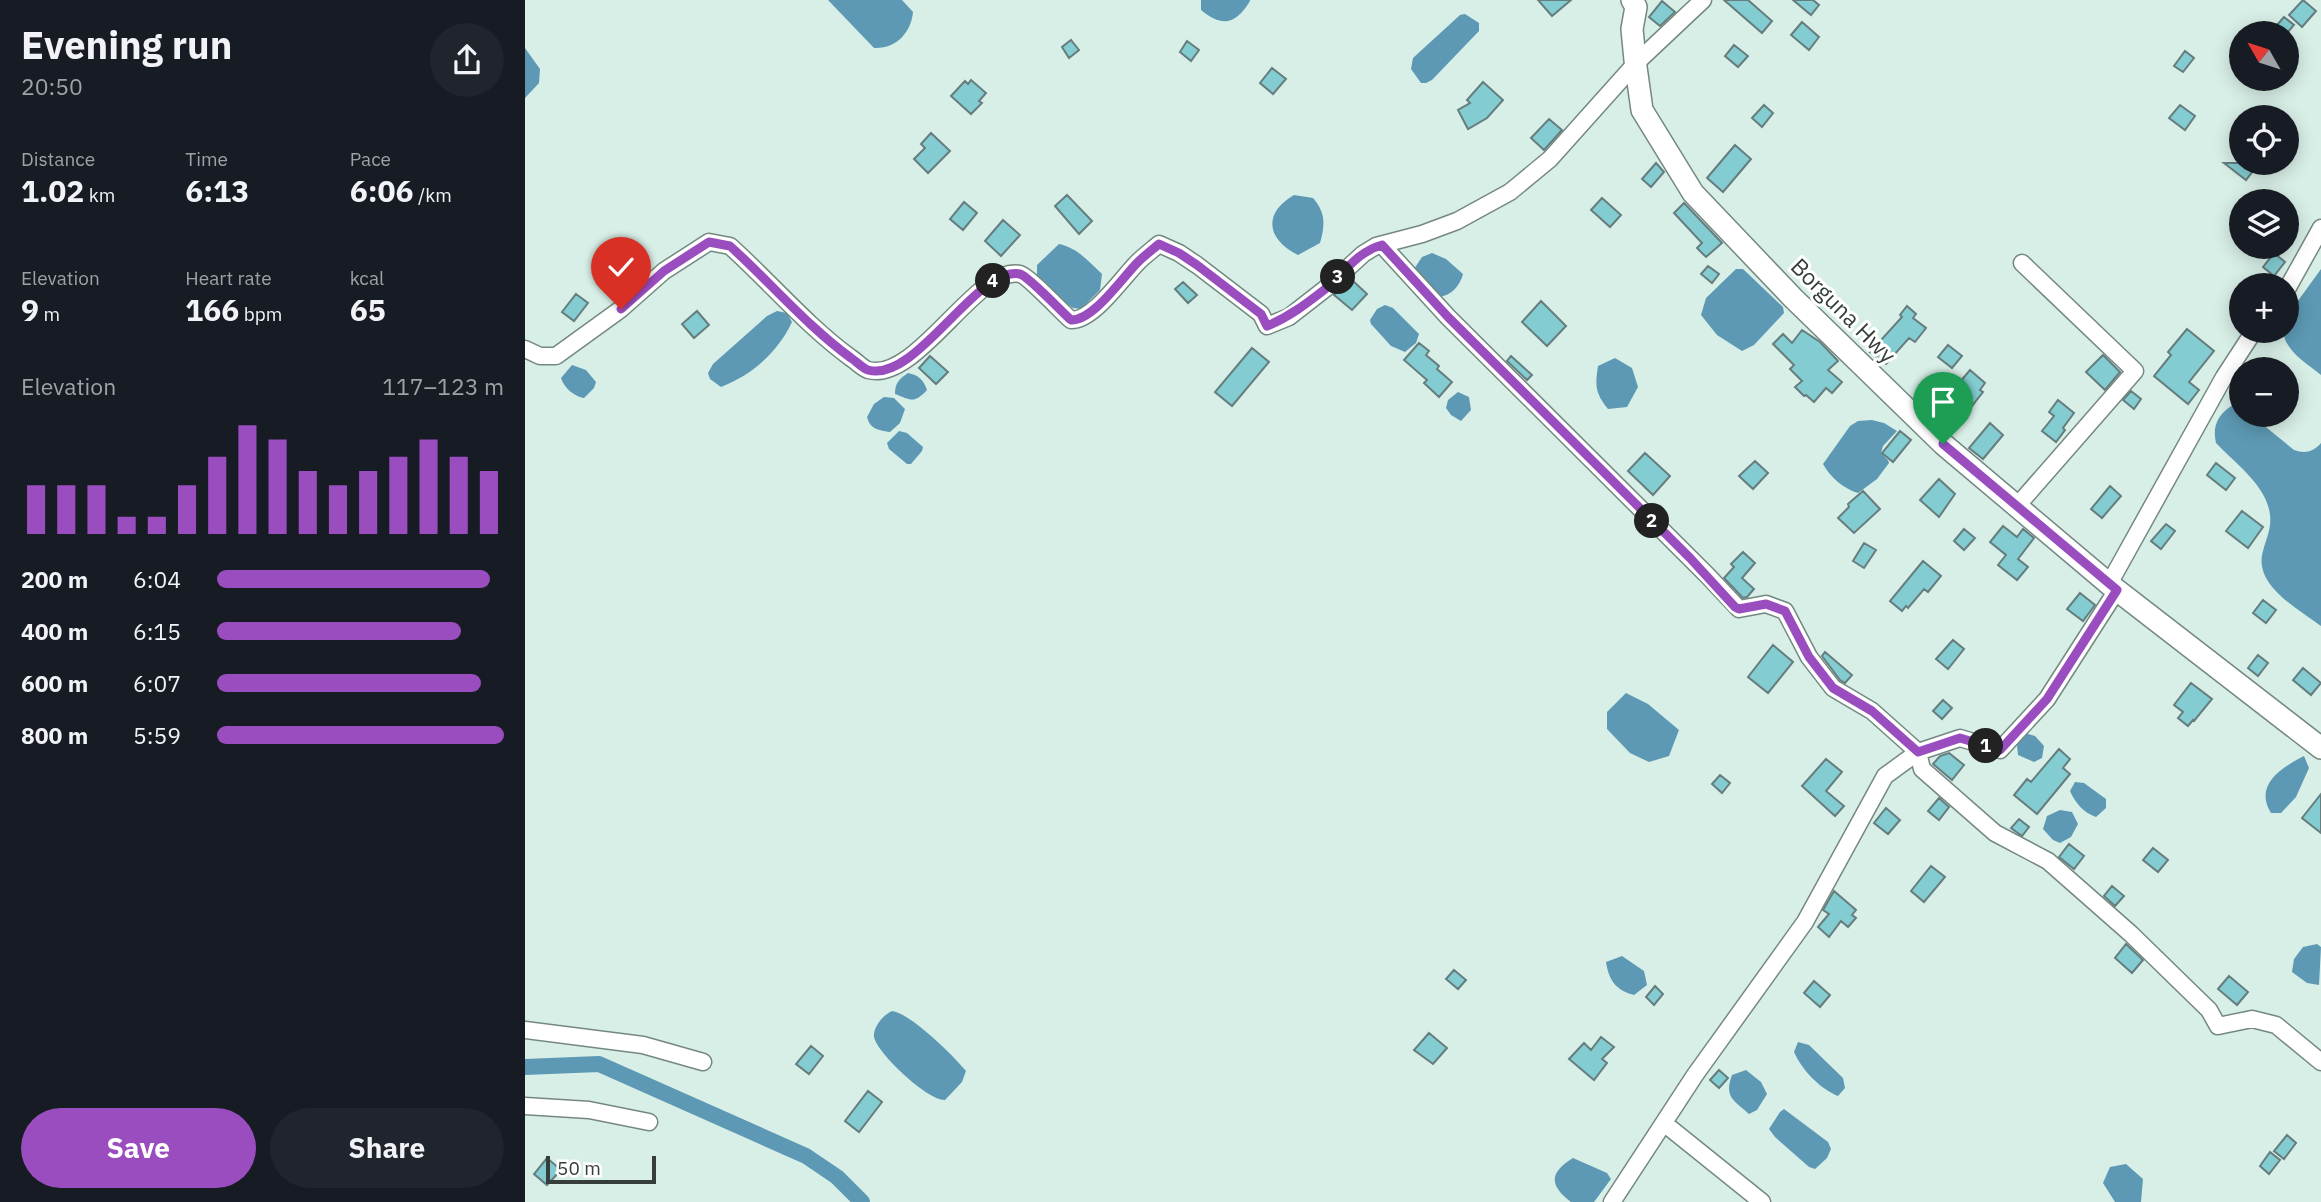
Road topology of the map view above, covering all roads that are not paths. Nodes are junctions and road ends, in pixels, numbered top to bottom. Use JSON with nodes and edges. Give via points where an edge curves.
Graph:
{"nodes":[{"id":1,"x":1632,"y":0,"type":"edge"},
{"id":2,"x":1703,"y":0,"type":"edge"},
{"id":3,"x":1635,"y":64,"type":"junction"},
{"id":4,"x":2321,"y":228,"type":"edge"},
{"id":5,"x":1382,"y":245,"type":"junction"},
{"id":6,"x":2022,"y":263,"type":"dead end"},
{"id":7,"x":2296,"y":273,"type":"edge"},
{"id":8,"x":2246,"y":343,"type":"edge"},
{"id":9,"x":525,"y":349,"type":"edge"},
{"id":10,"x":2017,"y":506,"type":"junction"},
{"id":11,"x":2113,"y":587,"type":"junction"},
{"id":12,"x":2321,"y":748,"type":"edge"},
{"id":13,"x":1918,"y":752,"type":"junction"},
{"id":14,"x":525,"y":1030,"type":"edge"},
{"id":15,"x":703,"y":1062,"type":"dead end"},
{"id":16,"x":2321,"y":1062,"type":"edge"},
{"id":17,"x":525,"y":1106,"type":"edge"},
{"id":18,"x":649,"y":1122,"type":"dead end"},
{"id":19,"x":1665,"y":1124,"type":"junction"},
{"id":20,"x":1612,"y":1202,"type":"edge"},
{"id":21,"x":1762,"y":1202,"type":"edge"}],
"edges":[{"from":1,"to":3,"type":"street","name":"Borguna Hwy","via":[[1636,7],[1632,29]]},
{"from":2,"to":3,"type":"street"},
{"from":3,"to":5,"type":"street","via":[[1550,159],[1510,192],[1457,221]]},
{"from":3,"to":10,"type":"street","name":"Borguna Hwy","via":[[1642,110],[1693,193],[1943,444]]},
{"from":4,"to":7,"type":"street"},
{"from":5,"to":9,"type":"street","via":[[1363,254],[1289,317],[1267,326],[1261,314],[1197,265],[1159,244],[1079,320],[1071,320],[1023,275],[1011,274],[993,281],[910,357],[884,371],[867,370],[837,348],[730,246],[709,242],[664,271],[556,356],[540,356]]},
{"from":5,"to":13,"type":"street","via":[[1735,607],[1766,604],[1785,611],[1809,657],[1833,688],[1872,711]]},
{"from":6,"to":10,"type":"street","via":[[2135,371]]},
{"from":8,"to":11,"type":"street"},
{"from":10,"to":11,"type":"street","name":"Borguna Hwy"},
{"from":11,"to":12,"type":"street","name":"Borguna Hwy"},
{"from":11,"to":13,"type":"street","via":[[2047,699],[2000,750],[1960,738]]},
{"from":13,"to":16,"type":"street","via":[[1922,769],[1995,833],[2048,861],[2210,1010],[2218,1026],[2252,1019],[2276,1025]]},
{"from":13,"to":19,"type":"street","via":[[1885,776],[1805,922]]},
{"from":14,"to":15,"type":"street","via":[[643,1045]]},
{"from":17,"to":18,"type":"street","via":[[589,1110]]},
{"from":19,"to":20,"type":"street"},
{"from":19,"to":21,"type":"street"}]}
